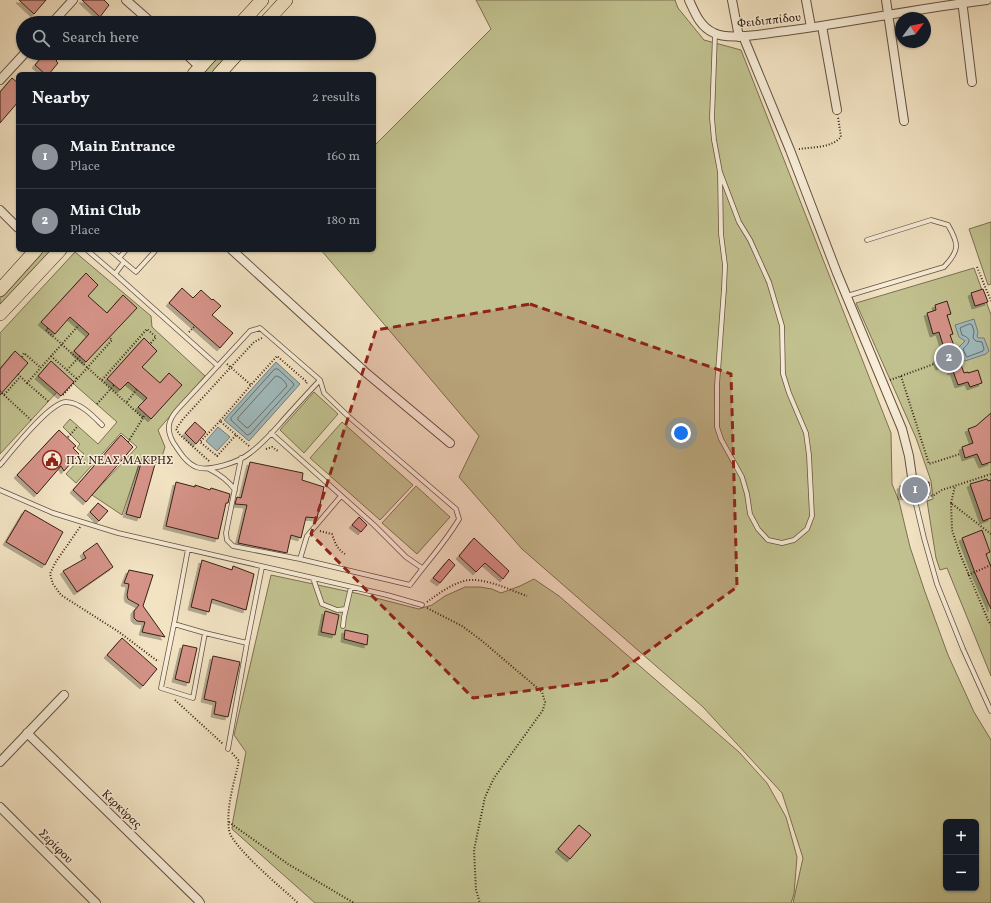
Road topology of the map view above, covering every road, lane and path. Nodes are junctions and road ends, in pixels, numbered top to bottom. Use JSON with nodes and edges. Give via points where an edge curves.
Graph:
{"nodes":[{"id":1,"x":73,"y":0,"type":"edge"},
{"id":2,"x":126,"y":0,"type":"edge"},
{"id":3,"x":262,"y":0,"type":"edge"},
{"id":4,"x":286,"y":0,"type":"edge"},
{"id":5,"x":689,"y":0,"type":"edge"},
{"id":6,"x":732,"y":0,"type":"edge"},
{"id":7,"x":806,"y":0,"type":"edge"},
{"id":8,"x":886,"y":0,"type":"edge"},
{"id":9,"x":987,"y":0,"type":"edge"},
{"id":10,"x":962,"y":1,"type":"edge"},
{"id":11,"x":889,"y":15,"type":"junction"},
{"id":12,"x":58,"y":16,"type":"edge"},
{"id":13,"x":144,"y":16,"type":"edge"},
{"id":14,"x":247,"y":16,"type":"edge"},
{"id":15,"x":271,"y":16,"type":"edge"},
{"id":16,"x":822,"y":26,"type":"junction"},
{"id":17,"x":811,"y":27,"type":"junction"},
{"id":18,"x":715,"y":34,"type":"junction"},
{"id":19,"x":741,"y":36,"type":"junction"},
{"id":20,"x":19,"y":60,"type":"edge"},
{"id":21,"x":190,"y":60,"type":"edge"},
{"id":22,"x":207,"y":60,"type":"edge"},
{"id":23,"x":232,"y":60,"type":"edge"},
{"id":24,"x":197,"y":71,"type":"edge"},
{"id":25,"x":221,"y":72,"type":"edge"},
{"id":26,"x":0,"y":80,"type":"edge"},
{"id":27,"x":972,"y":82,"type":"dead end"},
{"id":28,"x":837,"y":110,"type":"joint"},
{"id":29,"x":904,"y":121,"type":"dead end"},
{"id":30,"x":790,"y":150,"type":"junction"},
{"id":31,"x":720,"y":172,"type":"junction"},
{"id":32,"x":0,"y":210,"type":"edge"},
{"id":33,"x":16,"y":226,"type":"edge"},
{"id":34,"x":867,"y":240,"type":"dead end"},
{"id":35,"x":34,"y":252,"type":"edge"},
{"id":36,"x":58,"y":252,"type":"edge"},
{"id":37,"x":89,"y":252,"type":"edge"},
{"id":38,"x":112,"y":252,"type":"edge"},
{"id":39,"x":124,"y":252,"type":"edge"},
{"id":40,"x":154,"y":252,"type":"edge"},
{"id":41,"x":234,"y":252,"type":"edge"},
{"id":42,"x":119,"y":258,"type":"junction"},
{"id":43,"x":124,"y":262,"type":"junction"},
{"id":44,"x":977,"y":267,"type":"dead end"},
{"id":45,"x":115,"y":274,"type":"junction"},
{"id":46,"x":0,"y":290,"type":"edge"},
{"id":47,"x":847,"y":297,"type":"junction"},
{"id":48,"x":991,"y":302,"type":"edge"},
{"id":49,"x":0,"y":314,"type":"edge"},
{"id":50,"x":78,"y":325,"type":"dead end"},
{"id":51,"x":48,"y":328,"type":"dead end"},
{"id":52,"x":268,"y":335,"type":"junction"},
{"id":53,"x":109,"y":337,"type":"dead end"},
{"id":54,"x":61,"y":344,"type":"junction"},
{"id":55,"x":150,"y":344,"type":"dead end"},
{"id":56,"x":52,"y":356,"type":"junction"},
{"id":57,"x":80,"y":356,"type":"dead end"},
{"id":58,"x":22,"y":357,"type":"dead end"},
{"id":59,"x":78,"y":359,"type":"junction"},
{"id":60,"x":223,"y":360,"type":"junction"},
{"id":61,"x":934,"y":364,"type":"dead end"},
{"id":62,"x":218,"y":366,"type":"junction"},
{"id":63,"x":231,"y":367,"type":"junction"},
{"id":64,"x":40,"y":368,"type":"junction"},
{"id":65,"x":88,"y":368,"type":"junction"},
{"id":66,"x":67,"y":370,"type":"junction"},
{"id":67,"x":18,"y":374,"type":"dead end"},
{"id":68,"x":901,"y":376,"type":"junction"},
{"id":69,"x":20,"y":377,"type":"junction"},
{"id":70,"x":77,"y":380,"type":"junction"},
{"id":71,"x":102,"y":380,"type":"junction"},
{"id":72,"x":320,"y":380,"type":"junction"},
{"id":73,"x":883,"y":382,"type":"junction"},
{"id":74,"x":27,"y":383,"type":"junction"},
{"id":75,"x":114,"y":385,"type":"dead end"},
{"id":76,"x":251,"y":385,"type":"junction"},
{"id":77,"x":111,"y":388,"type":"junction"},
{"id":78,"x":302,"y":388,"type":"dead end"},
{"id":79,"x":137,"y":390,"type":"dead end"},
{"id":80,"x":0,"y":391,"type":"edge"},
{"id":81,"x":4,"y":395,"type":"junction"},
{"id":82,"x":126,"y":402,"type":"junction"},
{"id":83,"x":97,"y":404,"type":"dead end"},
{"id":84,"x":53,"y":406,"type":"junction"},
{"id":85,"x":145,"y":414,"type":"dead end"},
{"id":86,"x":143,"y":418,"type":"junction"},
{"id":87,"x":220,"y":421,"type":"junction"},
{"id":88,"x":36,"y":424,"type":"junction"},
{"id":89,"x":102,"y":425,"type":"dead end"},
{"id":90,"x":78,"y":426,"type":"dead end"},
{"id":91,"x":271,"y":434,"type":"junction"},
{"id":92,"x":236,"y":435,"type":"junction"},
{"id":93,"x":68,"y":437,"type":"dead end"},
{"id":94,"x":128,"y":442,"type":"dead end"},
{"id":95,"x":450,"y":443,"type":"dead end"},
{"id":96,"x":249,"y":446,"type":"dead end"},
{"id":97,"x":960,"y":454,"type":"dead end"},
{"id":98,"x":241,"y":458,"type":"junction"},
{"id":99,"x":0,"y":465,"type":"edge"},
{"id":100,"x":215,"y":467,"type":"junction"},
{"id":101,"x":208,"y":468,"type":"junction"},
{"id":102,"x":991,"y":474,"type":"edge"},
{"id":103,"x":912,"y":484,"type":"tunnel mouth"},
{"id":104,"x":955,"y":486,"type":"junction"},
{"id":105,"x":0,"y":490,"type":"edge"},
{"id":106,"x":234,"y":490,"type":"junction"},
{"id":107,"x":341,"y":496,"type":"junction"},
{"id":108,"x":914,"y":498,"type":"joint"},
{"id":109,"x":951,"y":503,"type":"junction"},
{"id":110,"x":83,"y":523,"type":"junction"},
{"id":111,"x":314,"y":527,"type":"junction"},
{"id":112,"x":991,"y":534,"type":"edge"},
{"id":113,"x":188,"y":549,"type":"junction"},
{"id":114,"x":345,"y":554,"type":"dead end"},
{"id":115,"x":300,"y":559,"type":"junction"},
{"id":116,"x":991,"y":565,"type":"edge"},
{"id":117,"x":262,"y":567,"type":"junction"},
{"id":118,"x":422,"y":568,"type":"junction"},
{"id":119,"x":968,"y":575,"type":"junction"},
{"id":120,"x":313,"y":578,"type":"junction"},
{"id":121,"x":351,"y":587,"type":"junction"},
{"id":122,"x":527,"y":596,"type":"dead end"},
{"id":123,"x":422,"y":605,"type":"junction"},
{"id":124,"x":346,"y":609,"type":"junction"},
{"id":125,"x":174,"y":624,"type":"junction"},
{"id":126,"x":991,"y":625,"type":"edge"},
{"id":127,"x":343,"y":626,"type":"dead end"},
{"id":128,"x":205,"y":633,"type":"junction"},
{"id":129,"x":247,"y":642,"type":"junction"},
{"id":130,"x":166,"y":661,"type":"junction"},
{"id":131,"x":161,"y":688,"type":"junction"},
{"id":132,"x":64,"y":695,"type":"dead end"},
{"id":133,"x":991,"y":711,"type":"edge"},
{"id":134,"x":27,"y":733,"type":"junction"},
{"id":135,"x":228,"y":749,"type":"junction"},
{"id":136,"x":0,"y":762,"type":"edge"},
{"id":137,"x":0,"y":807,"type":"edge"},
{"id":138,"x":228,"y":821,"type":"junction"},
{"id":139,"x":96,"y":903,"type":"edge"},
{"id":140,"x":200,"y":903,"type":"edge"},
{"id":141,"x":298,"y":903,"type":"edge"},
{"id":142,"x":354,"y":903,"type":"edge"},
{"id":143,"x":480,"y":903,"type":"edge"}],
"edges":[{"from":1,"to":12,"type":"street"},
{"from":2,"to":13,"type":"street"},
{"from":3,"to":14,"type":"main road"},
{"from":4,"to":15,"type":"main road"},
{"from":5,"to":18,"type":"street","via":[[701,23]]},
{"from":6,"to":19,"type":"street"},
{"from":7,"to":17,"type":"street"},
{"from":8,"to":11,"type":"street"},
{"from":9,"to":10,"type":"street","name":"Φειδιππίδου"},
{"from":10,"to":11,"type":"street","name":"Φειδιππίδου"},
{"from":10,"to":27,"type":"street"},
{"from":11,"to":16,"type":"street","name":"Φειδιππίδου"},
{"from":11,"to":29,"type":"street"},
{"from":16,"to":17,"type":"street","name":"Φειδιππίδου"},
{"from":16,"to":28,"type":"street"},
{"from":17,"to":19,"type":"street","name":"Φειδιππίδου"},
{"from":18,"to":19,"type":"street","name":"Φειδιππίδου"},
{"from":18,"to":31,"type":"lane","via":[[712,118]]},
{"from":19,"to":30,"type":"street"},
{"from":20,"to":26,"type":"street"},
{"from":21,"to":24,"type":"street"},
{"from":22,"to":24,"type":"main road"},
{"from":23,"to":25,"type":"main road"},
{"from":28,"to":30,"type":"path","via":[[841,137],[837,142]]},
{"from":30,"to":47,"type":"street"},
{"from":31,"to":31,"type":"lane","via":[[739,222],[769,282],[782,326],[784,374],[789,394],[806,433],[810,455],[812,516],[807,529],[794,540],[782,543],[768,540],[750,514],[742,477],[717,427],[718,364],[724,283]]},
{"from":32,"to":33,"type":"street"},
{"from":34,"to":47,"type":"lane","via":[[932,220],[948,224],[956,240],[954,256],[944,266]]},
{"from":35,"to":46,"type":"main road"},
{"from":36,"to":49,"type":"main road"},
{"from":37,"to":45,"type":"lane"},
{"from":38,"to":42,"type":"lane"},
{"from":39,"to":42,"type":"lane"},
{"from":40,"to":43,"type":"lane","via":[[136,272]]},
{"from":41,"to":95,"type":"street","via":[[364,371]]},
{"from":42,"to":43,"type":"lane"},
{"from":43,"to":45,"type":"lane"},
{"from":44,"to":48,"type":"path"},
{"from":45,"to":62,"type":"lane"},
{"from":47,"to":73,"type":"street"},
{"from":50,"to":54,"type":"path"},
{"from":51,"to":54,"type":"path","via":[[46,330]]},
{"from":52,"to":60,"type":"lane","via":[[260,328],[250,331]]},
{"from":52,"to":63,"type":"path","via":[[254,342]]},
{"from":52,"to":72,"type":"lane"},
{"from":53,"to":65,"type":"path","via":[[112,340]]},
{"from":54,"to":56,"type":"path"},
{"from":54,"to":59,"type":"path"},
{"from":55,"to":71,"type":"path","via":[[156,337],[147,329]]},
{"from":56,"to":64,"type":"path"},
{"from":56,"to":66,"type":"path"},
{"from":57,"to":59,"type":"path"},
{"from":58,"to":64,"type":"path","via":[[24,353]]},
{"from":59,"to":65,"type":"path"},
{"from":59,"to":66,"type":"path"},
{"from":60,"to":62,"type":"lane"},
{"from":60,"to":63,"type":"path"},
{"from":61,"to":68,"type":"path"},
{"from":62,"to":101,"type":"lane","via":[[172,416],[168,428],[170,436],[187,461],[196,467]]},
{"from":63,"to":76,"type":"path"},
{"from":63,"to":100,"type":"path","via":[[176,429]]},
{"from":64,"to":74,"type":"path"},
{"from":65,"to":70,"type":"path"},
{"from":65,"to":71,"type":"path"},
{"from":66,"to":70,"type":"path"},
{"from":67,"to":69,"type":"path"},
{"from":68,"to":73,"type":"path"},
{"from":68,"to":97,"type":"path","via":[[929,464]]},
{"from":69,"to":74,"type":"path"},
{"from":69,"to":81,"type":"path"},
{"from":70,"to":84,"type":"path"},
{"from":71,"to":77,"type":"path"},
{"from":72,"to":91,"type":"lane"},
{"from":72,"to":118,"type":"lane","via":[[324,393],[349,417],[456,509],[459,519],[451,534]]},
{"from":73,"to":103,"type":"street","via":[[902,429]]},
{"from":74,"to":84,"type":"path"},
{"from":75,"to":77,"type":"path"},
{"from":76,"to":78,"type":"path","via":[[277,356],[307,382]]},
{"from":76,"to":87,"type":"path"},
{"from":77,"to":82,"type":"path"},
{"from":77,"to":83,"type":"path"},
{"from":79,"to":82,"type":"path"},
{"from":80,"to":81,"type":"path"},
{"from":81,"to":88,"type":"path"},
{"from":82,"to":86,"type":"path"},
{"from":84,"to":88,"type":"lane"},
{"from":84,"to":89,"type":"lane","via":[[65,401],[74,404]]},
{"from":85,"to":86,"type":"path"},
{"from":86,"to":94,"type":"path"},
{"from":87,"to":92,"type":"path"},
{"from":87,"to":92,"type":"path","via":[[200,442],[216,456]]},
{"from":88,"to":99,"type":"lane"},
{"from":90,"to":93,"type":"path"},
{"from":91,"to":98,"type":"lane","via":[[250,454]]},
{"from":91,"to":107,"type":"lane"},
{"from":92,"to":96,"type":"path"},
{"from":98,"to":100,"type":"lane"},
{"from":98,"to":106,"type":"lane"},
{"from":100,"to":101,"type":"lane"},
{"from":101,"to":106,"type":"lane","via":[[230,483]]},
{"from":102,"to":104,"type":"path"},
{"from":104,"to":108,"type":"path"},
{"from":104,"to":109,"type":"path"},
{"from":105,"to":110,"type":"lane"},
{"from":106,"to":115,"type":"lane","via":[[227,540],[233,546]]},
{"from":107,"to":111,"type":"lane"},
{"from":107,"to":118,"type":"lane","via":[[406,557]]},
{"from":108,"to":133,"type":"lane","via":[[937,584]]},
{"from":109,"to":112,"type":"path"},
{"from":109,"to":119,"type":"path","via":[[952,530]]},
{"from":110,"to":113,"type":"lane"},
{"from":110,"to":130,"type":"path","via":[[55,563],[50,574],[53,584],[61,595],[119,632],[156,660]]},
{"from":111,"to":114,"type":"path","via":[[320,532],[332,534],[336,546]]},
{"from":111,"to":115,"type":"lane","via":[[307,536]]},
{"from":113,"to":117,"type":"lane"},
{"from":113,"to":125,"type":"lane"},
{"from":115,"to":118,"type":"lane","via":[[410,585]]},
{"from":116,"to":119,"type":"path"},
{"from":117,"to":120,"type":"lane"},
{"from":117,"to":129,"type":"lane"},
{"from":119,"to":126,"type":"path"},
{"from":120,"to":121,"type":"lane"},
{"from":120,"to":124,"type":"lane","via":[[322,604],[337,610]]},
{"from":121,"to":123,"type":"lane"},
{"from":121,"to":124,"type":"lane"},
{"from":122,"to":123,"type":"path","via":[[488,582],[465,581],[444,590]]},
{"from":123,"to":143,"type":"path","via":[[462,626],[481,640],[544,696],[543,710],[494,778],[484,797],[474,850],[476,890]]},
{"from":124,"to":127,"type":"lane"},
{"from":125,"to":128,"type":"lane"},
{"from":125,"to":130,"type":"lane"},
{"from":128,"to":129,"type":"lane"},
{"from":128,"to":131,"type":"lane","via":[[192,698]]},
{"from":129,"to":135,"type":"lane"},
{"from":130,"to":131,"type":"lane"},
{"from":131,"to":135,"type":"path"},
{"from":132,"to":134,"type":"street"},
{"from":134,"to":136,"type":"street"},
{"from":134,"to":140,"type":"street","name":"Κερκύρας"},
{"from":135,"to":138,"type":"path","via":[[239,761]]},
{"from":137,"to":139,"type":"street","name":"Σερίφου"},
{"from":138,"to":141,"type":"path","via":[[229,832],[241,849]]},
{"from":138,"to":142,"type":"path","via":[[288,864]]}]}
